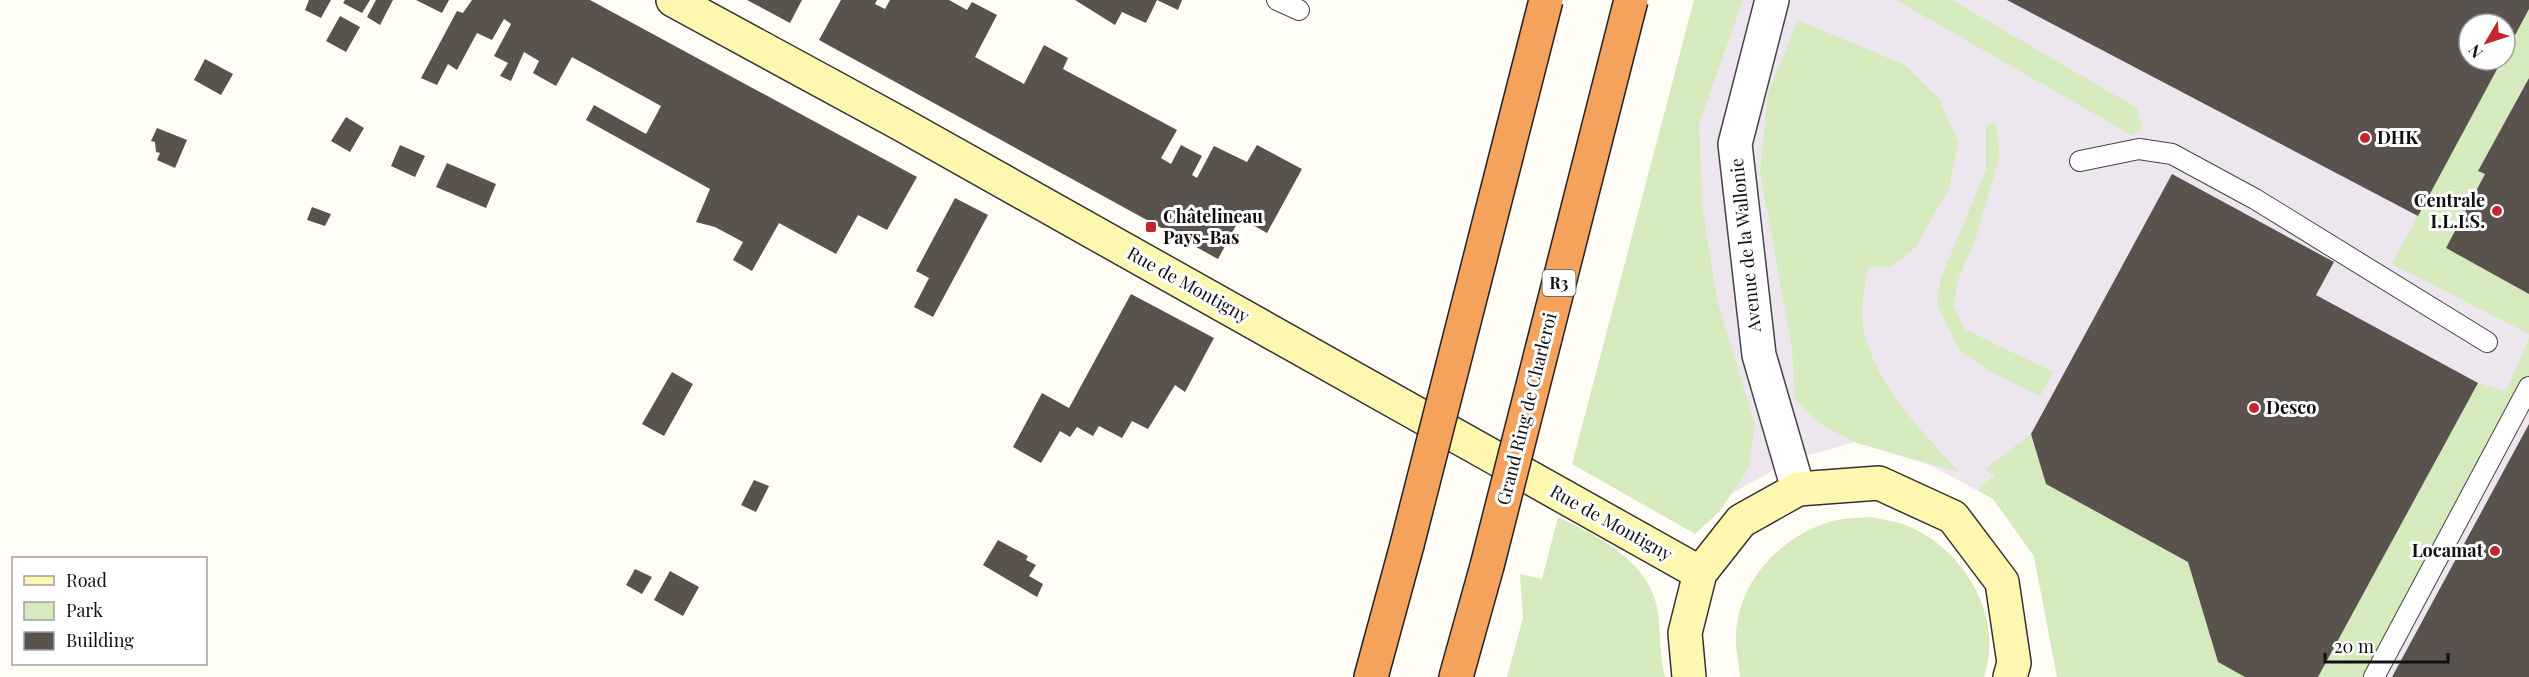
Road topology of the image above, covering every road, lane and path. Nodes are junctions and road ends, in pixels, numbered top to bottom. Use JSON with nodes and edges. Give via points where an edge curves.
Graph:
{"nodes":[{"id":1,"x":673,"y":0,"type":"edge"},
{"id":2,"x":1277,"y":0,"type":"edge"},
{"id":3,"x":1546,"y":0,"type":"edge"},
{"id":4,"x":1631,"y":0,"type":"edge"},
{"id":5,"x":1772,"y":0,"type":"edge"},
{"id":6,"x":1299,"y":10,"type":"dead end"},
{"id":7,"x":2080,"y":161,"type":"dead end"},
{"id":8,"x":2487,"y":342,"type":"dead end"},
{"id":9,"x":2529,"y":387,"type":"edge"},
{"id":10,"x":1798,"y":489,"type":"junction"},
{"id":11,"x":1700,"y":573,"type":"junction"},
{"id":12,"x":2016,"y":672,"type":"edge"},
{"id":13,"x":1371,"y":677,"type":"edge"},
{"id":14,"x":1456,"y":677,"type":"edge"},
{"id":15,"x":1689,"y":677,"type":"edge"},
{"id":16,"x":2374,"y":677,"type":"edge"}],
"edges":[{"from":1,"to":11,"type":"main road","name":"Rue de Montigny"},
{"from":2,"to":6,"type":"lane"},
{"from":3,"to":13,"type":"highway","bridge":true},
{"from":4,"to":14,"type":"highway","name":"Grand Ring de Charleroi","number":"R3","bridge":true},
{"from":5,"to":10,"type":"street","name":"Avenue de la Wallonie","via":[[1735,144],[1759,355]]},
{"from":7,"to":8,"type":"lane","via":[[2139,149],[2172,154],[2255,199]]},
{"from":9,"to":16,"type":"lane"},
{"from":10,"to":11,"type":"main road","via":[[1741,521]]},
{"from":10,"to":12,"type":"main road","via":[[1879,483],[1953,517],[2002,582]]},
{"from":11,"to":15,"type":"main road","via":[[1685,633]]}]}
